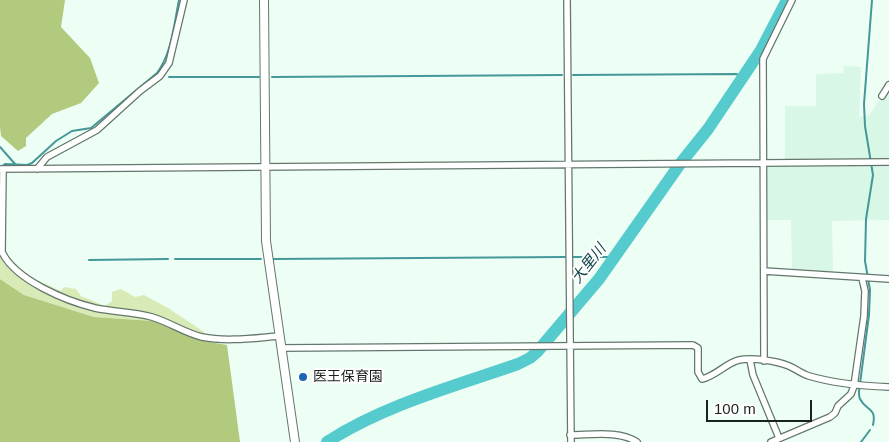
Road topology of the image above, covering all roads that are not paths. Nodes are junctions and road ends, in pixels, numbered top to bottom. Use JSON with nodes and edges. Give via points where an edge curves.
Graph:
{"nodes":[{"id":1,"x":184,"y":0,"type":"edge"},
{"id":2,"x":264,"y":0,"type":"edge"},
{"id":3,"x":567,"y":0,"type":"edge"},
{"id":4,"x":792,"y":0,"type":"edge"},
{"id":5,"x":889,"y":85,"type":"edge"},
{"id":6,"x":882,"y":96,"type":"dead end"},
{"id":7,"x":889,"y":162,"type":"edge"},
{"id":8,"x":763,"y":163,"type":"junction"},
{"id":9,"x":568,"y":165,"type":"junction"},
{"id":10,"x":265,"y":168,"type":"junction"},
{"id":11,"x":2,"y":169,"type":"edge"},
{"id":12,"x":38,"y":169,"type":"junction"},
{"id":13,"x":764,"y":271,"type":"junction"},
{"id":14,"x":862,"y":278,"type":"junction"},
{"id":15,"x":889,"y":279,"type":"edge"},
{"id":16,"x":279,"y":336,"type":"junction"},
{"id":17,"x":570,"y":346,"type":"junction"},
{"id":18,"x":281,"y":348,"type":"junction"},
{"id":19,"x":750,"y":360,"type":"junction"},
{"id":20,"x":764,"y":361,"type":"junction"},
{"id":21,"x":858,"y":386,"type":"junction"},
{"id":22,"x":889,"y":387,"type":"edge"},
{"id":23,"x":779,"y":438,"type":"junction"},
{"id":24,"x":570,"y":439,"type":"edge"},
{"id":25,"x":295,"y":442,"type":"edge"},
{"id":26,"x":637,"y":442,"type":"edge"},
{"id":27,"x":772,"y":442,"type":"edge"}],
"edges":[{"from":1,"to":12,"type":"street","via":[[169,63],[160,76],[97,130],[47,157]]},
{"from":2,"to":10,"type":"street"},
{"from":3,"to":9,"type":"street"},
{"from":4,"to":8,"type":"street","via":[[763,59]]},
{"from":5,"to":6,"type":"street"},
{"from":7,"to":8,"type":"street"},
{"from":8,"to":9,"type":"street"},
{"from":8,"to":13,"type":"street"},
{"from":9,"to":10,"type":"street"},
{"from":9,"to":17,"type":"street"},
{"from":10,"to":12,"type":"street"},
{"from":10,"to":16,"type":"street","via":[[266,248]]},
{"from":11,"to":12,"type":"street"},
{"from":11,"to":16,"type":"street","via":[[2,252],[26,278],[87,305],[152,317],[202,336],[240,340]]},
{"from":13,"to":14,"type":"street"},
{"from":13,"to":20,"type":"street"},
{"from":14,"to":15,"type":"street"},
{"from":14,"to":21,"type":"street","via":[[865,291]]},
{"from":16,"to":18,"type":"street"},
{"from":17,"to":18,"type":"street"},
{"from":17,"to":19,"type":"street","via":[[693,345],[698,348],[698,372],[702,379],[734,362]]},
{"from":17,"to":24,"type":"street"},
{"from":18,"to":25,"type":"street"},
{"from":19,"to":20,"type":"street"},
{"from":19,"to":23,"type":"street"},
{"from":20,"to":21,"type":"street","via":[[789,366],[811,377]]},
{"from":21,"to":22,"type":"street"},
{"from":21,"to":23,"type":"street","via":[[830,418]]},
{"from":23,"to":27,"type":"street"},
{"from":24,"to":26,"type":"street","via":[[620,436]]}]}
